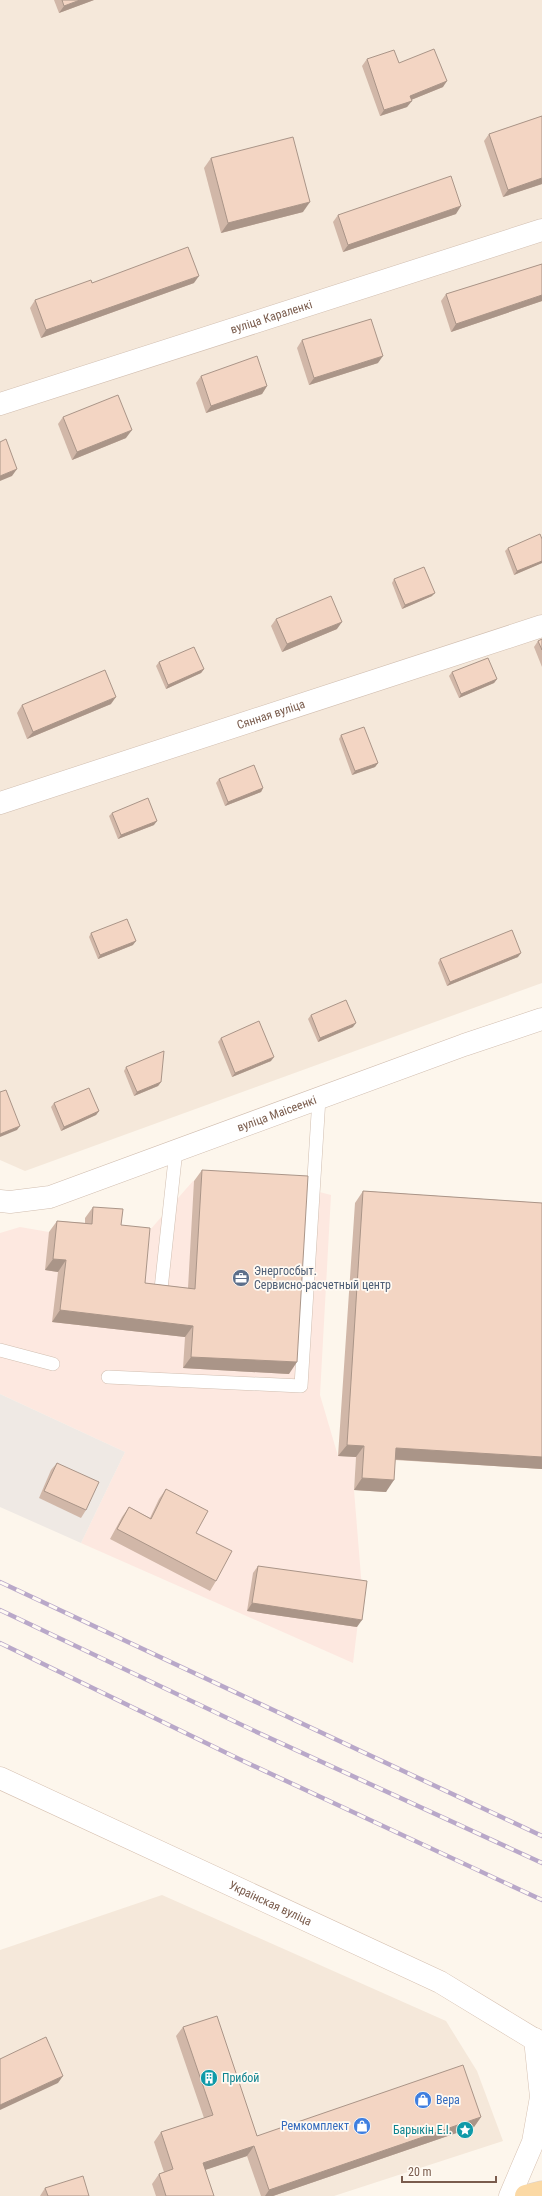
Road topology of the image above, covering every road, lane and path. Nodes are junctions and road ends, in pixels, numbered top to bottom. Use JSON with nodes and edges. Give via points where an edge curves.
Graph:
{"nodes":[{"id":1,"x":542,"y":230,"type":"edge"},
{"id":2,"x":0,"y":404,"type":"edge"},
{"id":3,"x":542,"y":626,"type":"edge"},
{"id":4,"x":0,"y":803,"type":"edge"},
{"id":5,"x":542,"y":1019,"type":"edge"},
{"id":6,"x":319,"y":1098,"type":"junction"},
{"id":7,"x":176,"y":1150,"type":"junction"},
{"id":8,"x":5,"y":1202,"type":"edge"},
{"id":9,"x":161,"y":1289,"type":"edge"},
{"id":10,"x":0,"y":1350,"type":"edge"},
{"id":11,"x":53,"y":1364,"type":"dead end"},
{"id":12,"x":108,"y":1377,"type":"dead end"},
{"id":13,"x":0,"y":1778,"type":"edge"},
{"id":14,"x":539,"y":2042,"type":"edge"},
{"id":15,"x":542,"y":2192,"type":"edge"},
{"id":16,"x":510,"y":2196,"type":"edge"},
{"id":17,"x":526,"y":2196,"type":"edge"}],
"edges":[{"from":1,"to":2,"type":"street","name":"вуліца Караленкі"},
{"from":3,"to":4,"type":"street","name":"Сянная вуліца"},
{"from":5,"to":6,"type":"street","name":"вуліца Маісеенкі"},
{"from":6,"to":7,"type":"street","name":"вуліца Маісеенкі"},
{"from":6,"to":12,"type":"lane","via":[[301,1386]]},
{"from":7,"to":8,"type":"street","name":"вуліца Маісеенкі","via":[[50,1197]]},
{"from":7,"to":9,"type":"lane"},
{"from":10,"to":11,"type":"lane"},
{"from":13,"to":14,"type":"street","name":"Украінская вуліца","via":[[440,1982]]},
{"from":14,"to":16,"type":"street","name":"Украінская вуліца","via":[[541,2097],[533,2142]]},
{"from":15,"to":17,"type":"main road"}]}
